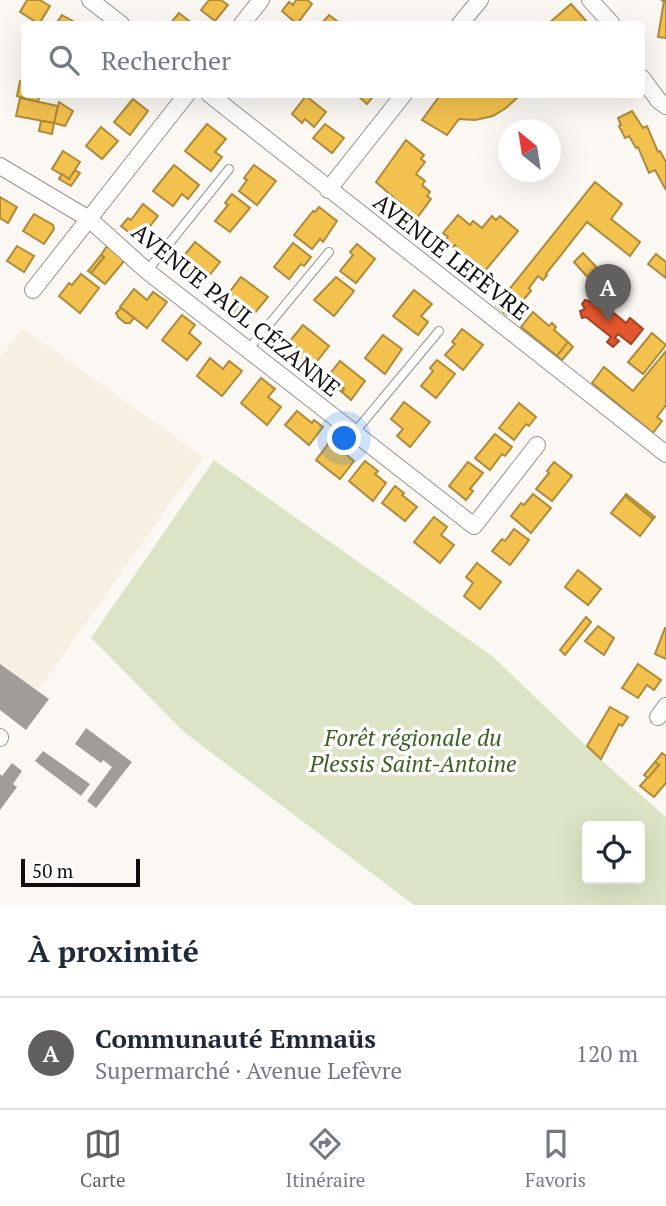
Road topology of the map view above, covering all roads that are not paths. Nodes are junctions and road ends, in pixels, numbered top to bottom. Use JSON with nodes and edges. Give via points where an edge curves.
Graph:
{"nodes":[{"id":1,"x":90,"y":0,"type":"edge"},
{"id":2,"x":261,"y":0,"type":"edge"},
{"id":3,"x":480,"y":0,"type":"edge"},
{"id":4,"x":590,"y":0,"type":"edge"},
{"id":5,"x":117,"y":21,"type":"edge"},
{"id":6,"x":244,"y":21,"type":"edge"},
{"id":7,"x":462,"y":21,"type":"edge"},
{"id":8,"x":609,"y":21,"type":"edge"},
{"id":9,"x":645,"y":82,"type":"edge"},
{"id":10,"x":184,"y":98,"type":"edge"},
{"id":11,"x":214,"y":98,"type":"edge"},
{"id":12,"x":401,"y":98,"type":"edge"},
{"id":13,"x":666,"y":106,"type":"edge"},
{"id":14,"x":0,"y":166,"type":"edge"},
{"id":15,"x":229,"y":169,"type":"dead end"},
{"id":16,"x":328,"y":190,"type":"junction"},
{"id":17,"x":89,"y":219,"type":"junction"},
{"id":18,"x":329,"y":251,"type":"dead end"},
{"id":19,"x":147,"y":271,"type":"junction"},
{"id":20,"x":33,"y":290,"type":"dead end"},
{"id":21,"x":439,"y":331,"type":"dead end"},
{"id":22,"x":247,"y":351,"type":"junction"},
{"id":23,"x":354,"y":433,"type":"junction"},
{"id":24,"x":537,"y":445,"type":"dead end"},
{"id":25,"x":666,"y":454,"type":"edge"}],
"edges":[{"from":1,"to":5,"type":"street"},
{"from":2,"to":6,"type":"street"},
{"from":3,"to":7,"type":"street"},
{"from":4,"to":8,"type":"street"},
{"from":9,"to":13,"type":"street"},
{"from":10,"to":17,"type":"street"},
{"from":11,"to":16,"type":"street","name":"AVENUE LEFÈVRE"},
{"from":12,"to":16,"type":"street"},
{"from":14,"to":17,"type":"street","name":"AVENUE PAUL CÉZANNE"},
{"from":15,"to":19,"type":"lane"},
{"from":16,"to":25,"type":"street","name":"AVENUE LEFÈVRE"},
{"from":17,"to":19,"type":"street","name":"AVENUE PAUL CÉZANNE"},
{"from":17,"to":20,"type":"street"},
{"from":18,"to":22,"type":"lane"},
{"from":19,"to":22,"type":"street","name":"AVENUE PAUL CÉZANNE"},
{"from":21,"to":23,"type":"lane"},
{"from":22,"to":23,"type":"street","name":"AVENUE PAUL CÉZANNE"},
{"from":23,"to":24,"type":"street","name":"AVENUE PAUL CÉZANNE","via":[[474,526]]}]}
